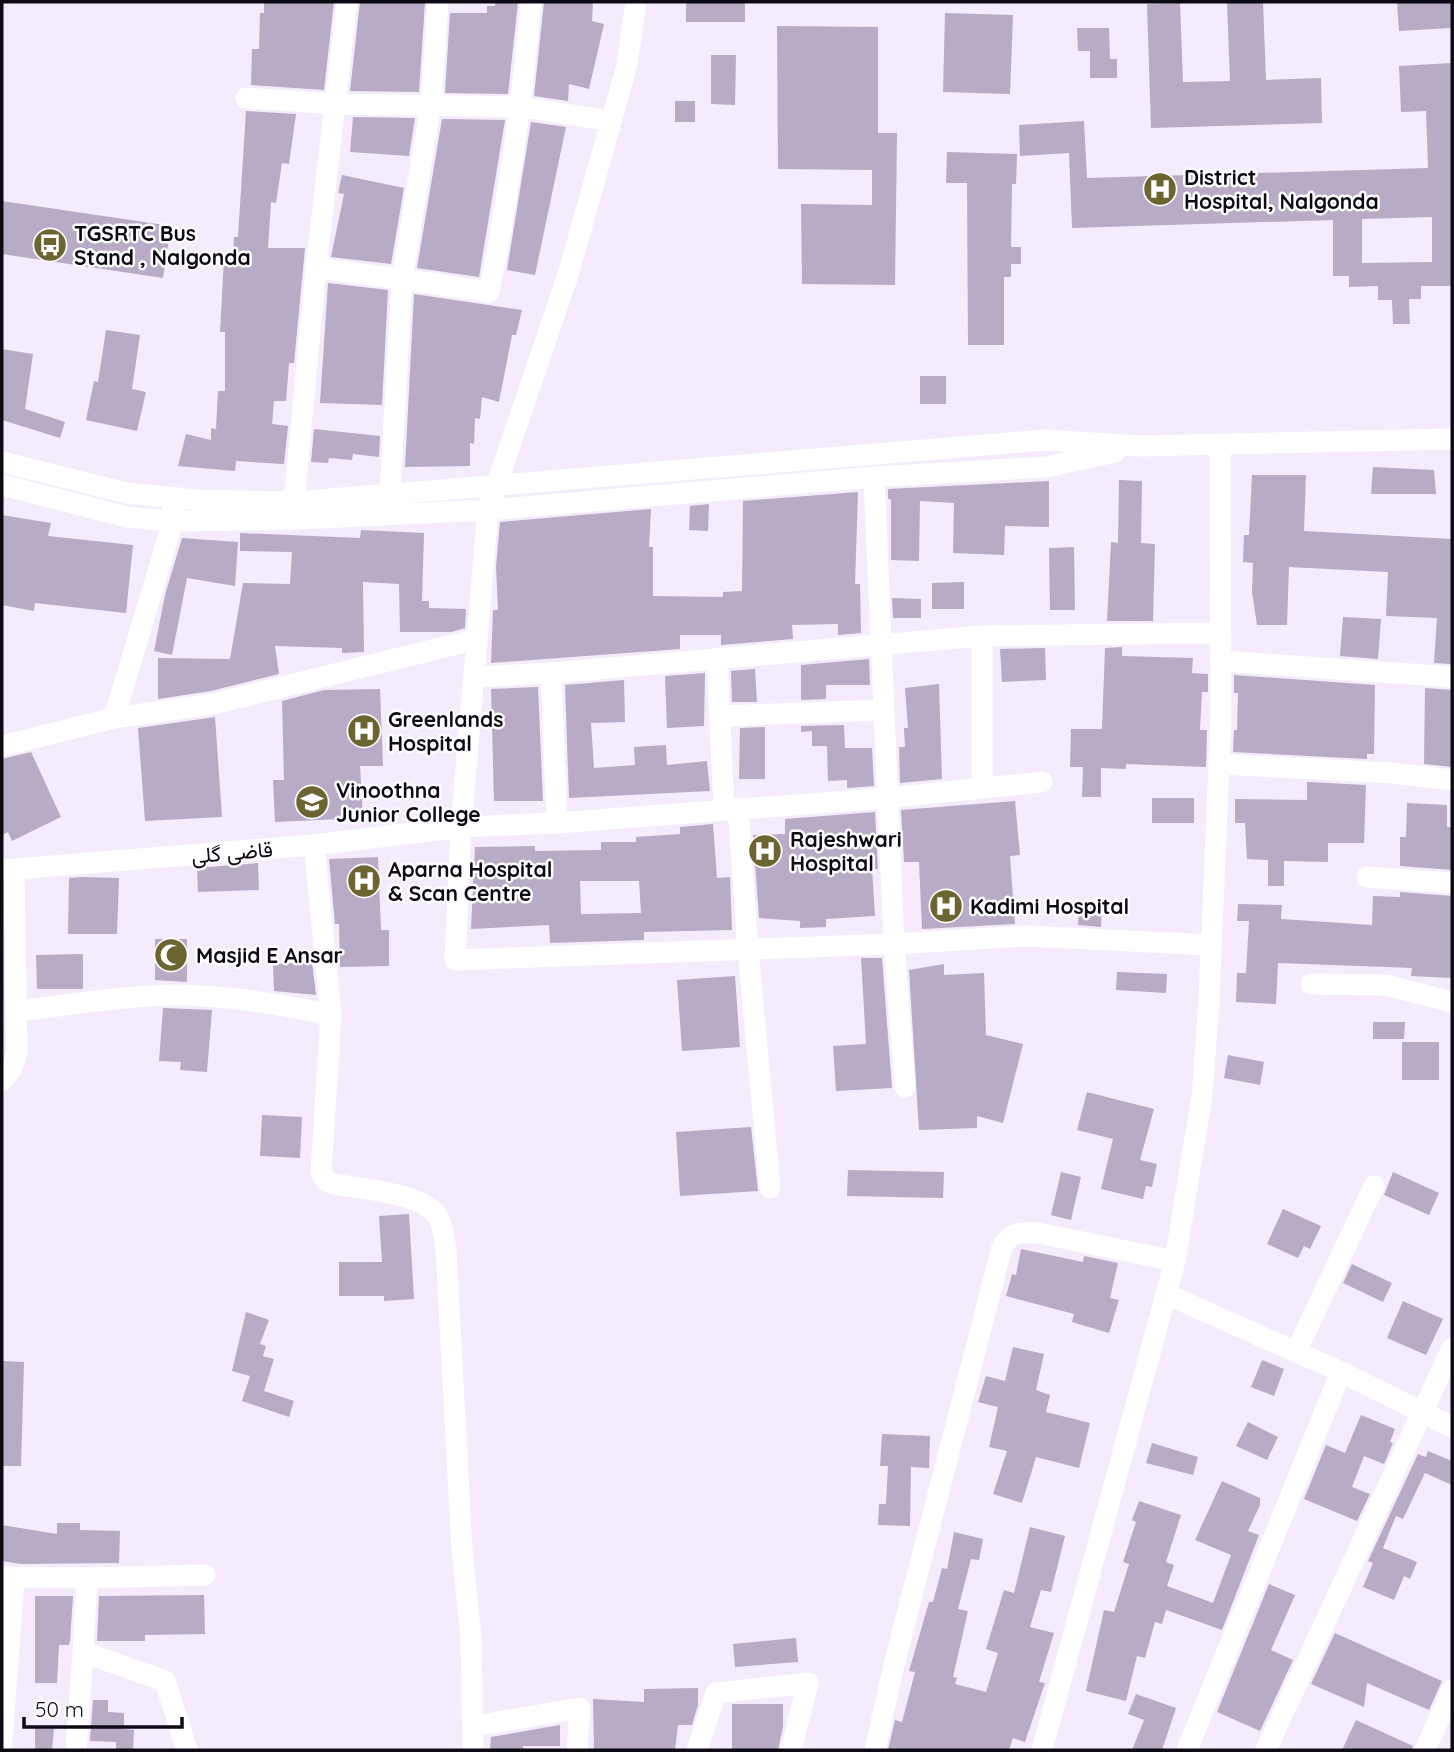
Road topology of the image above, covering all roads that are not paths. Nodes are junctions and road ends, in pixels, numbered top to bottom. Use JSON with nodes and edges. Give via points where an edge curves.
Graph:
{"nodes":[{"id":1,"x":347,"y":2,"type":"edge"},
{"id":2,"x":438,"y":2,"type":"edge"},
{"id":3,"x":531,"y":2,"type":"edge"},
{"id":4,"x":636,"y":2,"type":"edge"},
{"id":5,"x":246,"y":98,"type":"dead end"},
{"id":6,"x":336,"y":104,"type":"junction"},
{"id":7,"x":431,"y":104,"type":"junction"},
{"id":8,"x":522,"y":107,"type":"junction"},
{"id":9,"x":611,"y":121,"type":"junction"},
{"id":10,"x":316,"y":268,"type":"junction"},
{"id":11,"x":402,"y":279,"type":"junction"},
{"id":12,"x":1452,"y":439,"type":"edge"},
{"id":13,"x":1220,"y":443,"type":"junction"},
{"id":14,"x":1141,"y":446,"type":"junction"},
{"id":15,"x":2,"y":462,"type":"edge"},
{"id":16,"x":874,"y":477,"type":"junction"},
{"id":17,"x":2,"y":485,"type":"edge"},
{"id":18,"x":498,"y":485,"type":"junction"},
{"id":19,"x":390,"y":493,"type":"junction"},
{"id":20,"x":172,"y":498,"type":"junction"},
{"id":21,"x":294,"y":502,"type":"junction"},
{"id":22,"x":488,"y":510,"type":"junction"},
{"id":23,"x":173,"y":521,"type":"junction"},
{"id":24,"x":1220,"y":633,"type":"junction"},
{"id":25,"x":982,"y":636,"type":"junction"},
{"id":26,"x":477,"y":639,"type":"junction"},
{"id":27,"x":881,"y":646,"type":"junction"},
{"id":28,"x":717,"y":659,"type":"junction"},
{"id":29,"x":1221,"y":661,"type":"junction"},
{"id":30,"x":551,"y":673,"type":"junction"},
{"id":31,"x":475,"y":677,"type":"junction"},
{"id":32,"x":1452,"y":677,"type":"edge"},
{"id":33,"x":883,"y":710,"type":"junction"},
{"id":34,"x":720,"y":716,"type":"junction"},
{"id":35,"x":114,"y":718,"type":"junction"},
{"id":36,"x":2,"y":746,"type":"edge"},
{"id":37,"x":1218,"y":764,"type":"junction"},
{"id":38,"x":1452,"y":780,"type":"edge"},
{"id":39,"x":1042,"y":782,"type":"dead end"},
{"id":40,"x":982,"y":787,"type":"junction"},
{"id":41,"x":887,"y":799,"type":"junction"},
{"id":42,"x":731,"y":808,"type":"junction"},
{"id":43,"x":557,"y":823,"type":"junction"},
{"id":44,"x":461,"y":827,"type":"junction"},
{"id":45,"x":314,"y":845,"type":"junction"},
{"id":46,"x":8,"y":870,"type":"edge"},
{"id":47,"x":1367,"y":877,"type":"dead end"},
{"id":48,"x":1452,"y":883,"type":"edge"},
{"id":49,"x":894,"y":944,"type":"junction"},
{"id":50,"x":1211,"y":945,"type":"junction"},
{"id":51,"x":748,"y":950,"type":"junction"},
{"id":52,"x":1311,"y":984,"type":"dead end"},
{"id":53,"x":1452,"y":1002,"type":"edge"},
{"id":54,"x":18,"y":1012,"type":"junction"},
{"id":55,"x":331,"y":1015,"type":"junction"},
{"id":56,"x":2,"y":1081,"type":"edge"},
{"id":57,"x":905,"y":1087,"type":"dead end"},
{"id":58,"x":1374,"y":1186,"type":"dead end"},
{"id":59,"x":771,"y":1188,"type":"dead end"},
{"id":60,"x":1175,"y":1261,"type":"junction"},
{"id":61,"x":1166,"y":1294,"type":"junction"},
{"id":62,"x":1452,"y":1348,"type":"edge"},
{"id":63,"x":1296,"y":1352,"type":"junction"},
{"id":64,"x":1341,"y":1372,"type":"junction"},
{"id":65,"x":1421,"y":1413,"type":"junction"},
{"id":66,"x":1452,"y":1427,"type":"edge"},
{"id":67,"x":205,"y":1576,"type":"dead end"},
{"id":68,"x":8,"y":1578,"type":"edge"},
{"id":69,"x":87,"y":1578,"type":"junction"},
{"id":70,"x":83,"y":1652,"type":"junction"},
{"id":71,"x":1452,"y":1690,"type":"edge"},
{"id":72,"x":475,"y":1726,"type":"junction"},
{"id":73,"x":2,"y":1743,"type":"edge"},
{"id":74,"x":76,"y":1750,"type":"edge"},
{"id":75,"x":187,"y":1750,"type":"edge"},
{"id":76,"x":473,"y":1750,"type":"edge"},
{"id":77,"x":577,"y":1750,"type":"edge"},
{"id":78,"x":697,"y":1750,"type":"edge"},
{"id":79,"x":791,"y":1750,"type":"edge"},
{"id":80,"x":876,"y":1750,"type":"edge"},
{"id":81,"x":1042,"y":1750,"type":"edge"},
{"id":82,"x":1187,"y":1750,"type":"edge"},
{"id":83,"x":1266,"y":1750,"type":"edge"},
{"id":84,"x":1425,"y":1750,"type":"edge"}],
"edges":[{"from":1,"to":6,"type":"street"},
{"from":2,"to":7,"type":"street"},
{"from":3,"to":8,"type":"street"},
{"from":4,"to":9,"type":"street","via":[[628,65]]},
{"from":5,"to":6,"type":"street"},
{"from":6,"to":7,"type":"street"},
{"from":6,"to":10,"type":"street"},
{"from":7,"to":8,"type":"street"},
{"from":7,"to":11,"type":"street"},
{"from":8,"to":9,"type":"street"},
{"from":8,"to":11,"type":"street","via":[[489,292]]},
{"from":9,"to":18,"type":"street","via":[[568,275]]},
{"from":10,"to":11,"type":"street"},
{"from":10,"to":21,"type":"street"},
{"from":11,"to":19,"type":"street"},
{"from":12,"to":13,"type":"street"},
{"from":13,"to":14,"type":"street"},
{"from":13,"to":24,"type":"street"},
{"from":14,"to":16,"type":"street","via":[[1046,467]]},
{"from":14,"to":18,"type":"street","via":[[1045,440]]},
{"from":15,"to":20,"type":"street","via":[[126,493]]},
{"from":16,"to":22,"type":"street"},
{"from":16,"to":27,"type":"street"},
{"from":17,"to":23,"type":"street","via":[[127,517]]},
{"from":18,"to":19,"type":"street"},
{"from":18,"to":22,"type":"street"},
{"from":19,"to":21,"type":"street"},
{"from":20,"to":21,"type":"street"},
{"from":20,"to":23,"type":"street"},
{"from":22,"to":23,"type":"street"},
{"from":22,"to":26,"type":"street"},
{"from":23,"to":35,"type":"street"},
{"from":24,"to":25,"type":"street"},
{"from":24,"to":29,"type":"street"},
{"from":25,"to":27,"type":"street"},
{"from":25,"to":40,"type":"street"},
{"from":26,"to":31,"type":"street"},
{"from":26,"to":35,"type":"street","via":[[214,704]]},
{"from":27,"to":28,"type":"street"},
{"from":27,"to":33,"type":"street"},
{"from":28,"to":30,"type":"street"},
{"from":28,"to":34,"type":"street"},
{"from":29,"to":32,"type":"street"},
{"from":29,"to":37,"type":"street"},
{"from":30,"to":31,"type":"street"},
{"from":30,"to":43,"type":"street"},
{"from":31,"to":44,"type":"street"},
{"from":33,"to":34,"type":"street"},
{"from":33,"to":41,"type":"street"},
{"from":34,"to":42,"type":"street"},
{"from":35,"to":36,"type":"street"},
{"from":37,"to":38,"type":"street"},
{"from":37,"to":50,"type":"street"},
{"from":39,"to":40,"type":"street","name":"قاضی گلی"},
{"from":40,"to":41,"type":"street","name":"قاضی گلی"},
{"from":41,"to":42,"type":"street","name":"قاضی گلی"},
{"from":41,"to":49,"type":"street"},
{"from":42,"to":43,"type":"street","name":"قاضی گلی"},
{"from":42,"to":51,"type":"street"},
{"from":43,"to":44,"type":"street","name":"قاضی گلی"},
{"from":44,"to":45,"type":"street","name":"قاضی گلی"},
{"from":44,"to":51,"type":"street","via":[[455,960]]},
{"from":45,"to":46,"type":"street","name":"قاضی گلی"},
{"from":45,"to":55,"type":"street"},
{"from":46,"to":54,"type":"street"},
{"from":47,"to":48,"type":"street"},
{"from":49,"to":50,"type":"street","via":[[1026,936]]},
{"from":49,"to":51,"type":"street"},
{"from":49,"to":57,"type":"street"},
{"from":50,"to":60,"type":"street","via":[[1202,1096]]},
{"from":51,"to":59,"type":"street"},
{"from":52,"to":53,"type":"street","via":[[1386,985]]},
{"from":54,"to":55,"type":"street","via":[[172,995],[272,1003]]},
{"from":54,"to":56,"type":"street","via":[[17,1053]]},
{"from":55,"to":72,"type":"street","via":[[321,1166],[327,1182],[421,1203],[436,1213],[442,1228]]},
{"from":58,"to":63,"type":"street"},
{"from":60,"to":61,"type":"street"},
{"from":60,"to":80,"type":"street","via":[[1038,1233],[1008,1237],[894,1665]]},
{"from":61,"to":63,"type":"street"},
{"from":61,"to":81,"type":"street"},
{"from":62,"to":65,"type":"street"},
{"from":63,"to":64,"type":"street"},
{"from":64,"to":65,"type":"street"},
{"from":64,"to":82,"type":"street"},
{"from":65,"to":66,"type":"street"},
{"from":65,"to":83,"type":"street"},
{"from":67,"to":69,"type":"street"},
{"from":68,"to":69,"type":"street"},
{"from":68,"to":73,"type":"street"},
{"from":69,"to":70,"type":"street"},
{"from":70,"to":74,"type":"street"},
{"from":70,"to":75,"type":"street","via":[[165,1681]]},
{"from":71,"to":84,"type":"street"},
{"from":72,"to":76,"type":"street"},
{"from":72,"to":77,"type":"street","via":[[580,1708]]},
{"from":78,"to":79,"type":"street","via":[[716,1693],[808,1683]]}]}
